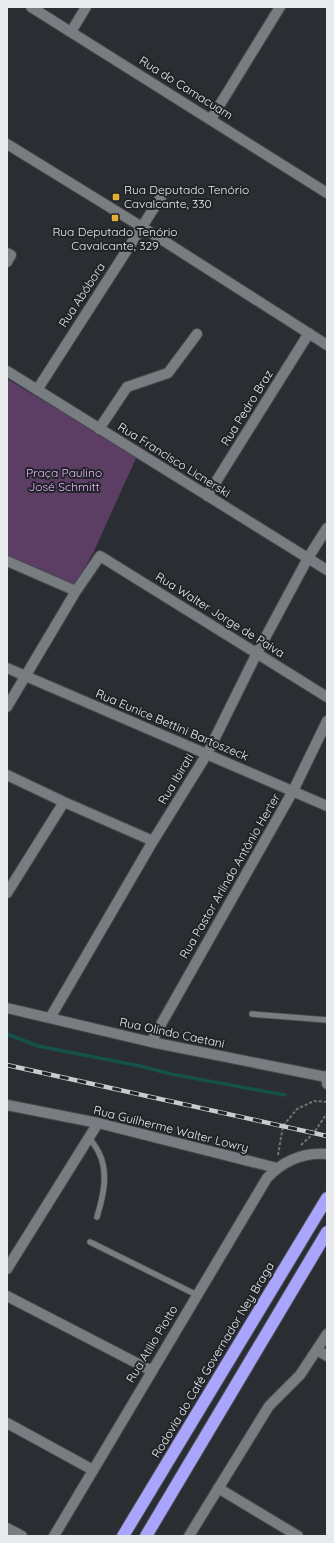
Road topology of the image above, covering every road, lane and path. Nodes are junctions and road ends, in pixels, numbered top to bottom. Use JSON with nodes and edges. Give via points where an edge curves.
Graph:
{"nodes":[{"id":1,"x":31,"y":7,"type":"edge"},
{"id":2,"x":86,"y":7,"type":"edge"},
{"id":3,"x":280,"y":7,"type":"edge"},
{"id":4,"x":71,"y":32,"type":"junction"},
{"id":5,"x":211,"y":119,"type":"junction"},
{"id":6,"x":7,"y":144,"type":"edge"},
{"id":7,"x":327,"y":193,"type":"edge"},
{"id":8,"x":163,"y":194,"type":"dead end"},
{"id":9,"x":142,"y":227,"type":"junction"},
{"id":10,"x":309,"y":333,"type":"junction"},
{"id":11,"x":197,"y":334,"type":"dead end"},
{"id":12,"x":327,"y":345,"type":"edge"},
{"id":13,"x":7,"y":371,"type":"edge"},
{"id":14,"x":37,"y":390,"type":"junction"},
{"id":15,"x":99,"y":429,"type":"junction"},
{"id":16,"x":207,"y":496,"type":"junction"},
{"id":17,"x":327,"y":528,"type":"edge"},
{"id":18,"x":308,"y":558,"type":"junction"},
{"id":19,"x":7,"y":561,"type":"edge"},
{"id":20,"x":327,"y":570,"type":"edge"},
{"id":21,"x":76,"y":591,"type":"junction"},
{"id":22,"x":257,"y":653,"type":"junction"},
{"id":23,"x":7,"y":668,"type":"edge"},
{"id":24,"x":26,"y":676,"type":"junction"},
{"id":25,"x":327,"y":697,"type":"edge"},
{"id":26,"x":7,"y":707,"type":"edge"},
{"id":27,"x":327,"y":721,"type":"edge"},
{"id":28,"x":207,"y":754,"type":"junction"},
{"id":29,"x":7,"y":775,"type":"edge"},
{"id":30,"x":293,"y":791,"type":"junction"},
{"id":31,"x":64,"y":802,"type":"junction"},
{"id":32,"x":327,"y":806,"type":"edge"},
{"id":33,"x":154,"y":841,"type":"junction"},
{"id":34,"x":7,"y":893,"type":"edge"},
{"id":35,"x":7,"y":1008,"type":"edge"},
{"id":36,"x":252,"y":1014,"type":"dead end"},
{"id":37,"x":50,"y":1018,"type":"junction"},
{"id":38,"x":327,"y":1020,"type":"edge"},
{"id":39,"x":151,"y":1042,"type":"junction"},
{"id":40,"x":327,"y":1079,"type":"edge"},
{"id":41,"x":327,"y":1102,"type":"edge"},
{"id":42,"x":7,"y":1105,"type":"edge"},
{"id":43,"x":327,"y":1113,"type":"edge"},
{"id":44,"x":98,"y":1124,"type":"junction"},
{"id":45,"x":89,"y":1137,"type":"junction"},
{"id":46,"x":298,"y":1148,"type":"dead end"},
{"id":47,"x":327,"y":1154,"type":"edge"},
{"id":48,"x":277,"y":1168,"type":"junction"},
{"id":49,"x":327,"y":1198,"type":"edge"},
{"id":50,"x":97,"y":1217,"type":"dead end"},
{"id":51,"x":327,"y":1232,"type":"edge"},
{"id":52,"x":90,"y":1242,"type":"dead end"},
{"id":53,"x":7,"y":1268,"type":"edge"},
{"id":54,"x":197,"y":1295,"type":"junction"},
{"id":55,"x":7,"y":1296,"type":"edge"},
{"id":56,"x":327,"y":1334,"type":"edge"},
{"id":57,"x":317,"y":1350,"type":"junction"},
{"id":58,"x":327,"y":1356,"type":"edge"},
{"id":59,"x":152,"y":1371,"type":"junction"},
{"id":60,"x":7,"y":1423,"type":"edge"},
{"id":61,"x":93,"y":1470,"type":"junction"},
{"id":62,"x":218,"y":1488,"type":"junction"},
{"id":63,"x":7,"y":1528,"type":"edge"},
{"id":64,"x":22,"y":1536,"type":"edge"},
{"id":65,"x":54,"y":1536,"type":"edge"},
{"id":66,"x":124,"y":1536,"type":"edge"},
{"id":67,"x":146,"y":1536,"type":"edge"},
{"id":68,"x":189,"y":1536,"type":"edge"},
{"id":69,"x":298,"y":1536,"type":"edge"}],
"edges":[{"from":1,"to":4,"type":"street","name":"Rua do Camacuam"},
{"from":2,"to":4,"type":"street"},
{"from":3,"to":5,"type":"street"},
{"from":4,"to":5,"type":"street","name":"Rua do Camacuam"},
{"from":5,"to":7,"type":"street","name":"Rua do Camacuam"},
{"from":6,"to":9,"type":"street"},
{"from":8,"to":9,"type":"street","name":"Rua Abóbora"},
{"from":9,"to":10,"type":"street"},
{"from":9,"to":14,"type":"street","name":"Rua Abóbora"},
{"from":10,"to":12,"type":"street"},
{"from":10,"to":16,"type":"street","name":"Rua Pedro Braz"},
{"from":11,"to":15,"type":"street","via":[[168,373],[127,387]]},
{"from":13,"to":14,"type":"street","name":"Rua Francisco Licnerski"},
{"from":14,"to":15,"type":"street","name":"Rua Francisco Licnerski"},
{"from":15,"to":16,"type":"street","name":"Rua Francisco Licnerski"},
{"from":16,"to":18,"type":"street","name":"Rua Francisco Licnerski"},
{"from":17,"to":18,"type":"street","name":"Rua Ibirati"},
{"from":18,"to":20,"type":"street","name":"Rua Francisco Licnerski"},
{"from":18,"to":22,"type":"street","name":"Rua Ibirati"},
{"from":19,"to":21,"type":"street"},
{"from":21,"to":22,"type":"street","name":"Rua Walter Jorge de Paiva","via":[[100,556]]},
{"from":21,"to":24,"type":"street"},
{"from":22,"to":25,"type":"street","name":"Rua Walter Jorge de Paiva"},
{"from":22,"to":28,"type":"street","name":"Rua Ibirati"},
{"from":23,"to":24,"type":"street","name":"Rua Eunice Bettini Bartoszeck"},
{"from":24,"to":26,"type":"street"},
{"from":24,"to":28,"type":"street","name":"Rua Eunice Bettini Bartoszeck"},
{"from":27,"to":30,"type":"street","name":"Rua Pastor Arlindo Antônio Herter"},
{"from":28,"to":30,"type":"street","name":"Rua Eunice Bettini Bartoszeck"},
{"from":28,"to":33,"type":"street","name":"Rua Ibirati"},
{"from":29,"to":31,"type":"street"},
{"from":30,"to":32,"type":"street","name":"Rua Eunice Bettini Bartoszeck"},
{"from":30,"to":39,"type":"street","name":"Rua Pastor Arlindo Antônio Herter"},
{"from":31,"to":33,"type":"street"},
{"from":31,"to":34,"type":"street"},
{"from":33,"to":37,"type":"street","name":"Rua Ibirati"},
{"from":35,"to":37,"type":"street","name":"Rua Olindo Caetani"},
{"from":36,"to":38,"type":"lane"},
{"from":37,"to":39,"type":"street","name":"Rua Olindo Caetani"},
{"from":39,"to":40,"type":"street","name":"Rua Olindo Caetani"},
{"from":41,"to":48,"type":"path","via":[[314,1101],[297,1109],[283,1126]]},
{"from":42,"to":44,"type":"street","name":"Rua Guilherme Walter Lowry"},
{"from":43,"to":46,"type":"path","via":[[314,1133]]},
{"from":44,"to":45,"type":"street"},
{"from":44,"to":48,"type":"street","name":"Rua Guilherme Walter Lowry"},
{"from":45,"to":50,"type":"lane","via":[[100,1154],[104,1170],[104,1194]]},
{"from":45,"to":53,"type":"street"},
{"from":47,"to":48,"type":"street","via":[[303,1155]]},
{"from":48,"to":54,"type":"street","name":"Rua Atilio Piotto","via":[[259,1189]]},
{"from":49,"to":66,"type":"highway","name":"Rodovia do Café Governador Ney Braga"},
{"from":51,"to":67,"type":"highway"},
{"from":52,"to":54,"type":"lane"},
{"from":54,"to":59,"type":"street","name":"Rua Atilio Piotto"},
{"from":55,"to":59,"type":"street"},
{"from":56,"to":57,"type":"street"},
{"from":57,"to":58,"type":"street"},
{"from":57,"to":62,"type":"street","via":[[300,1376],[269,1406]]},
{"from":59,"to":61,"type":"street","name":"Rua Atilio Piotto"},
{"from":60,"to":61,"type":"street"},
{"from":61,"to":65,"type":"street","name":"Rua Atilio Piotto"},
{"from":62,"to":68,"type":"street"},
{"from":62,"to":69,"type":"street"},
{"from":63,"to":64,"type":"street"}]}
